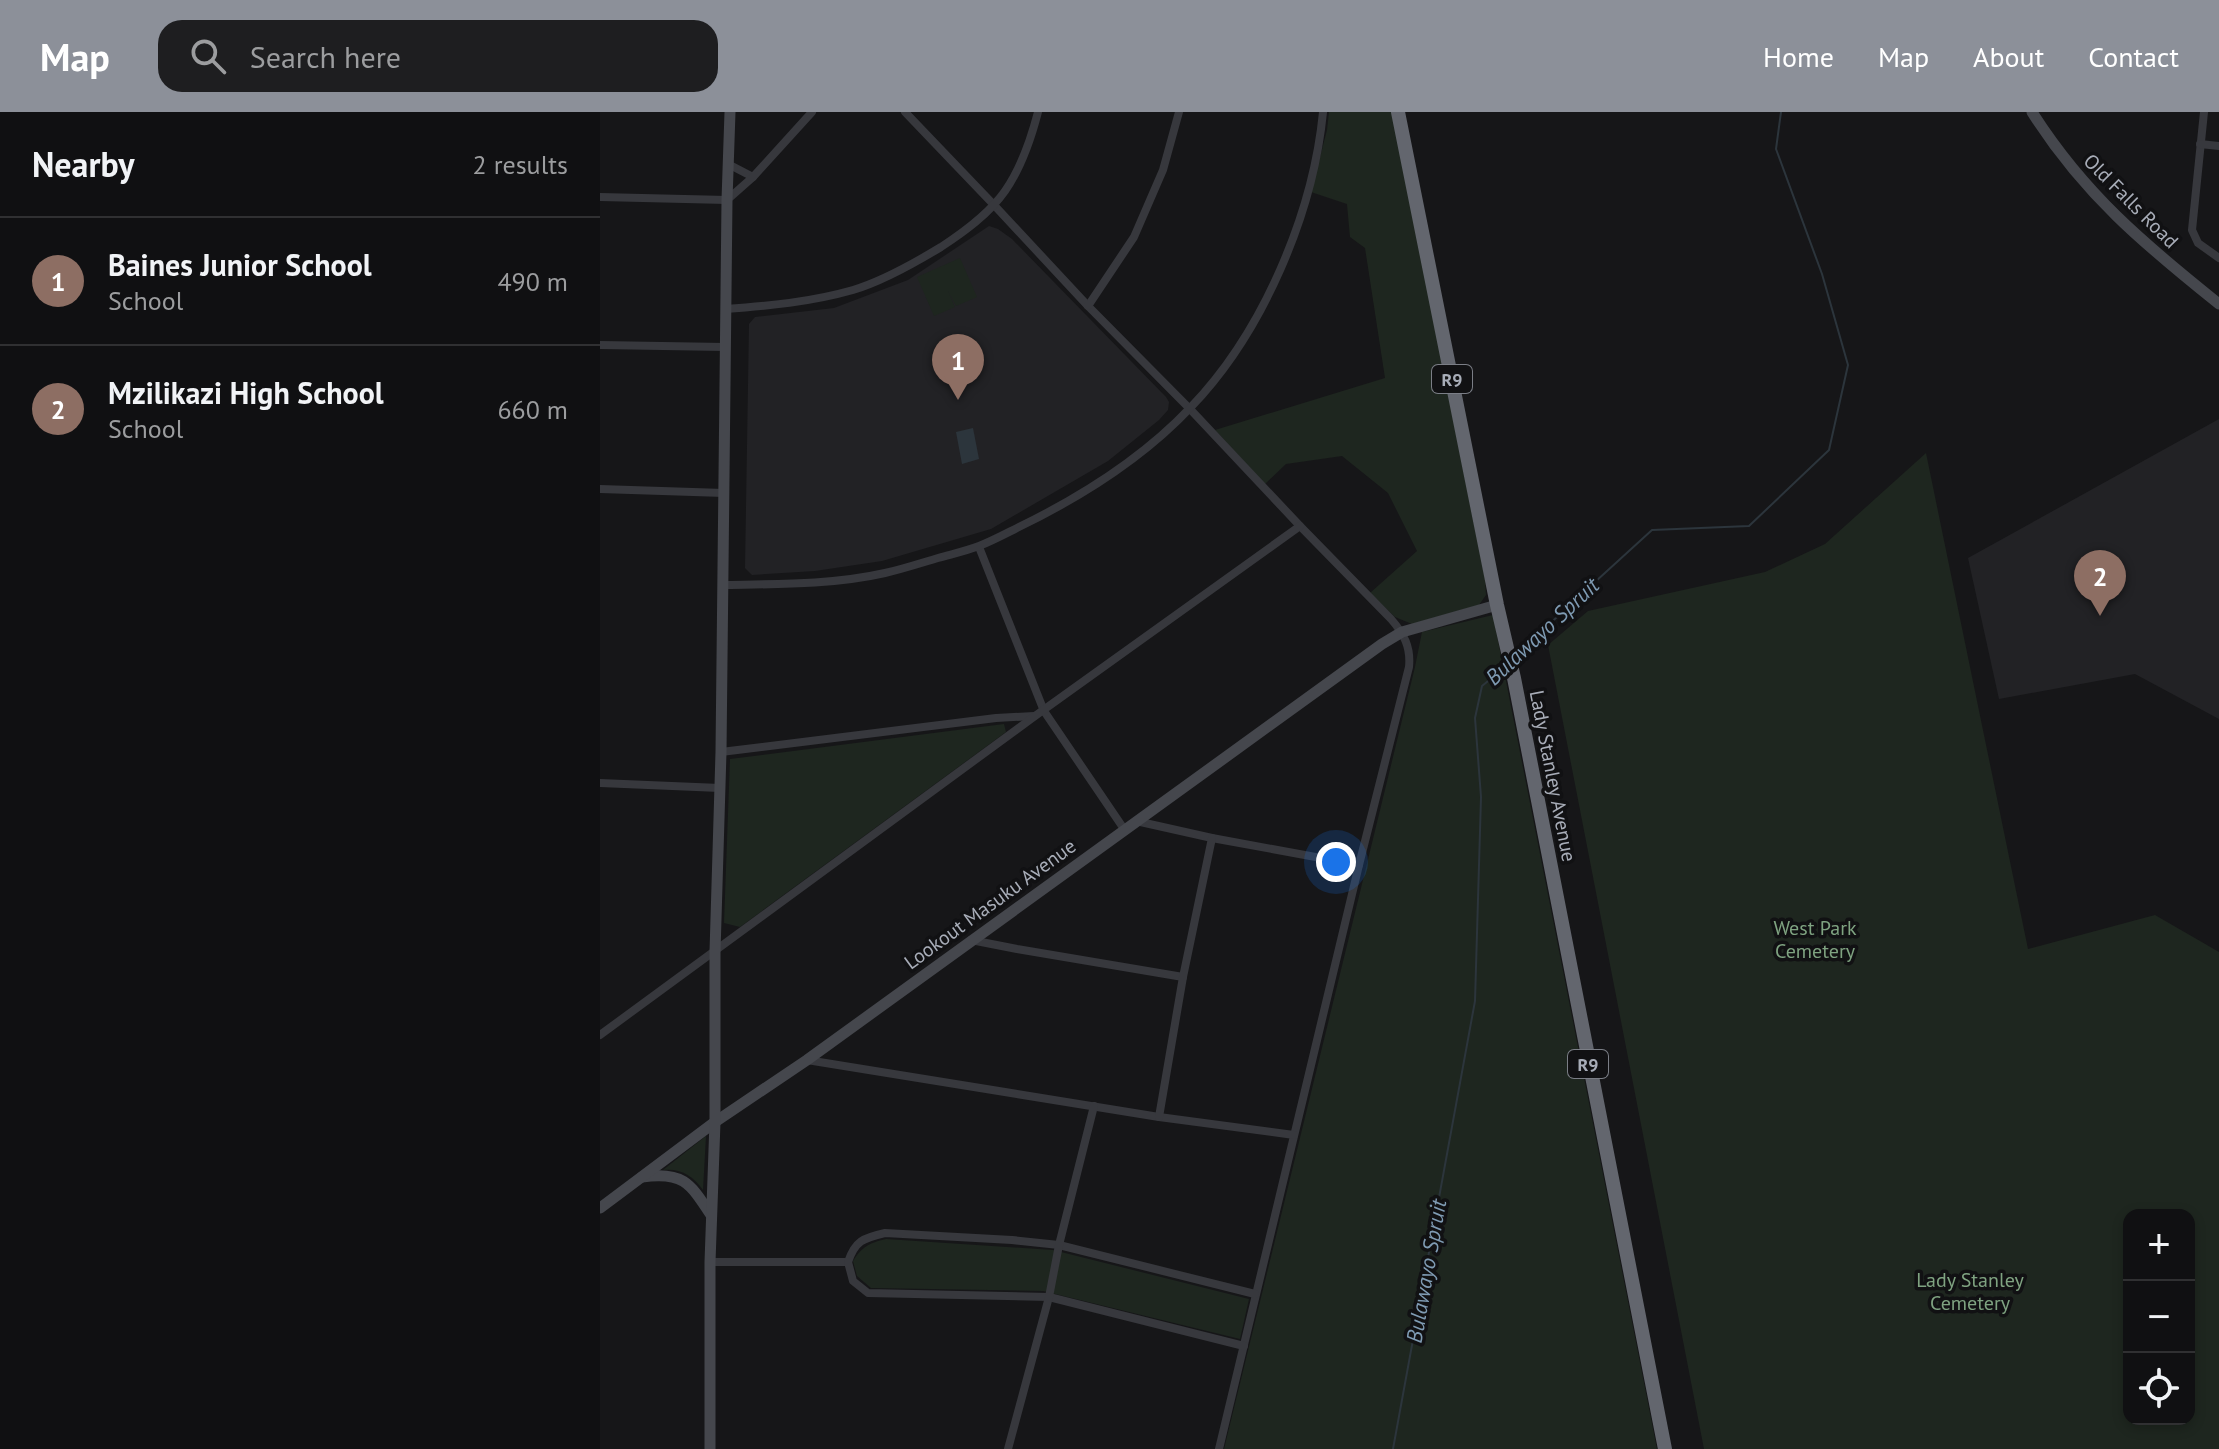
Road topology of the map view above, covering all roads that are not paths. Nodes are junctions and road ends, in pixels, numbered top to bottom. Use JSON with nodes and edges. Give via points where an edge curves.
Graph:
{"nodes":[{"id":1,"x":730,"y":112,"type":"edge"},
{"id":2,"x":812,"y":112,"type":"edge"},
{"id":3,"x":905,"y":112,"type":"edge"},
{"id":4,"x":1038,"y":112,"type":"edge"},
{"id":5,"x":1179,"y":112,"type":"edge"},
{"id":6,"x":1323,"y":112,"type":"edge"},
{"id":7,"x":1398,"y":112,"type":"edge"},
{"id":8,"x":2032,"y":112,"type":"edge"},
{"id":9,"x":2204,"y":112,"type":"edge"},
{"id":10,"x":2200,"y":144,"type":"junction"},
{"id":11,"x":2219,"y":146,"type":"edge"},
{"id":12,"x":728,"y":164,"type":"junction"},
{"id":13,"x":753,"y":177,"type":"junction"},
{"id":14,"x":600,"y":197,"type":"edge"},
{"id":15,"x":727,"y":200,"type":"junction"},
{"id":16,"x":994,"y":205,"type":"junction"},
{"id":17,"x":2219,"y":258,"type":"edge"},
{"id":18,"x":2219,"y":304,"type":"edge"},
{"id":19,"x":1088,"y":306,"type":"junction"},
{"id":20,"x":725,"y":309,"type":"junction"},
{"id":21,"x":600,"y":345,"type":"edge"},
{"id":22,"x":725,"y":347,"type":"junction"},
{"id":23,"x":1190,"y":409,"type":"junction"},
{"id":24,"x":600,"y":489,"type":"edge"},
{"id":25,"x":724,"y":493,"type":"junction"},
{"id":26,"x":1300,"y":526,"type":"junction"},
{"id":27,"x":979,"y":547,"type":"junction"},
{"id":28,"x":722,"y":585,"type":"junction"},
{"id":29,"x":1497,"y":605,"type":"junction"},
{"id":30,"x":1402,"y":632,"type":"junction"},
{"id":31,"x":1044,"y":711,"type":"junction"},
{"id":32,"x":1035,"y":716,"type":"junction"},
{"id":33,"x":721,"y":752,"type":"junction"},
{"id":34,"x":600,"y":783,"type":"edge"},
{"id":35,"x":720,"y":788,"type":"junction"},
{"id":36,"x":1136,"y":821,"type":"junction"},
{"id":37,"x":1124,"y":829,"type":"junction"},
{"id":38,"x":1212,"y":838,"type":"junction"},
{"id":39,"x":1359,"y":865,"type":"junction"},
{"id":40,"x":971,"y":940,"type":"junction"},
{"id":41,"x":715,"y":952,"type":"junction"},
{"id":42,"x":1183,"y":977,"type":"junction"},
{"id":43,"x":600,"y":1035,"type":"edge"},
{"id":44,"x":807,"y":1060,"type":"junction"},
{"id":45,"x":1094,"y":1106,"type":"junction"},
{"id":46,"x":1159,"y":1117,"type":"junction"},
{"id":47,"x":715,"y":1122,"type":"junction"},
{"id":48,"x":1294,"y":1135,"type":"junction"},
{"id":49,"x":642,"y":1177,"type":"junction"},
{"id":50,"x":600,"y":1208,"type":"edge"},
{"id":51,"x":712,"y":1216,"type":"junction"},
{"id":52,"x":1059,"y":1245,"type":"junction"},
{"id":53,"x":710,"y":1262,"type":"junction"},
{"id":54,"x":848,"y":1262,"type":"junction"},
{"id":55,"x":1255,"y":1294,"type":"junction"},
{"id":56,"x":1049,"y":1297,"type":"junction"},
{"id":57,"x":1244,"y":1346,"type":"junction"},
{"id":58,"x":710,"y":1449,"type":"edge"},
{"id":59,"x":1008,"y":1449,"type":"edge"},
{"id":60,"x":1219,"y":1449,"type":"edge"},
{"id":61,"x":1665,"y":1449,"type":"edge"}],
"edges":[{"from":1,"to":12,"type":"street"},
{"from":2,"to":13,"type":"street"},
{"from":3,"to":16,"type":"street"},
{"from":4,"to":16,"type":"street","via":[[1022,158]]},
{"from":5,"to":19,"type":"street","via":[[1163,170],[1134,237]]},
{"from":6,"to":23,"type":"street","via":[[1306,203],[1277,278],[1252,325]]},
{"from":7,"to":29,"type":"highway","name":"Lady Stanley Avenue","number":"R9"},
{"from":8,"to":18,"type":"street","name":"Old Falls Road","via":[[2080,179]]},
{"from":9,"to":10,"type":"street"},
{"from":10,"to":11,"type":"street"},
{"from":10,"to":17,"type":"street","via":[[2192,230],[2198,243]]},
{"from":12,"to":13,"type":"street"},
{"from":12,"to":15,"type":"street"},
{"from":13,"to":15,"type":"street"},
{"from":14,"to":15,"type":"street"},
{"from":15,"to":20,"type":"street"},
{"from":16,"to":19,"type":"street"},
{"from":16,"to":20,"type":"street","via":[[923,258],[854,289],[771,306]]},
{"from":19,"to":23,"type":"street"},
{"from":20,"to":22,"type":"street"},
{"from":21,"to":22,"type":"street"},
{"from":22,"to":25,"type":"street"},
{"from":23,"to":26,"type":"street"},
{"from":23,"to":27,"type":"street","via":[[1096,484]]},
{"from":24,"to":25,"type":"street"},
{"from":25,"to":28,"type":"street"},
{"from":26,"to":30,"type":"street"},
{"from":26,"to":31,"type":"street"},
{"from":27,"to":28,"type":"street","via":[[861,577]]},
{"from":27,"to":31,"type":"street"},
{"from":28,"to":33,"type":"street"},
{"from":29,"to":30,"type":"street","name":"Lookout Masuku Avenue"},
{"from":29,"to":61,"type":"highway","name":"Lady Stanley Avenue","number":"R9"},
{"from":30,"to":36,"type":"street","name":"Lookout Masuku Avenue"},
{"from":30,"to":39,"type":"street","via":[[1409,667]]},
{"from":31,"to":32,"type":"street"},
{"from":31,"to":37,"type":"street"},
{"from":32,"to":33,"type":"street"},
{"from":32,"to":41,"type":"street"},
{"from":33,"to":35,"type":"street"},
{"from":34,"to":35,"type":"street"},
{"from":35,"to":41,"type":"street"},
{"from":36,"to":37,"type":"street","name":"Lookout Masuku Avenue"},
{"from":36,"to":38,"type":"street"},
{"from":37,"to":40,"type":"street","name":"Lookout Masuku Avenue"},
{"from":38,"to":39,"type":"street"},
{"from":38,"to":42,"type":"street"},
{"from":39,"to":48,"type":"street"},
{"from":40,"to":42,"type":"street"},
{"from":40,"to":44,"type":"street","name":"Lookout Masuku Avenue"},
{"from":41,"to":43,"type":"street"},
{"from":41,"to":47,"type":"street"},
{"from":42,"to":46,"type":"street"},
{"from":44,"to":45,"type":"street"},
{"from":44,"to":47,"type":"street","name":"Lookout Masuku Avenue"},
{"from":45,"to":46,"type":"street"},
{"from":45,"to":52,"type":"street"},
{"from":46,"to":48,"type":"street"},
{"from":47,"to":49,"type":"street","name":"Lookout Masuku Avenue"},
{"from":47,"to":51,"type":"street"},
{"from":48,"to":55,"type":"street"},
{"from":49,"to":50,"type":"street","name":"Lookout Masuku Avenue"},
{"from":49,"to":51,"type":"street","via":[[680,1178]]},
{"from":51,"to":53,"type":"street"},
{"from":52,"to":54,"type":"street","via":[[885,1233],[857,1243]]},
{"from":52,"to":55,"type":"street"},
{"from":52,"to":56,"type":"street"},
{"from":53,"to":54,"type":"street"},
{"from":53,"to":58,"type":"street"},
{"from":54,"to":56,"type":"street","via":[[853,1281],[868,1293]]},
{"from":55,"to":57,"type":"street"},
{"from":56,"to":57,"type":"street"},
{"from":56,"to":59,"type":"street"},
{"from":57,"to":60,"type":"street"}]}
